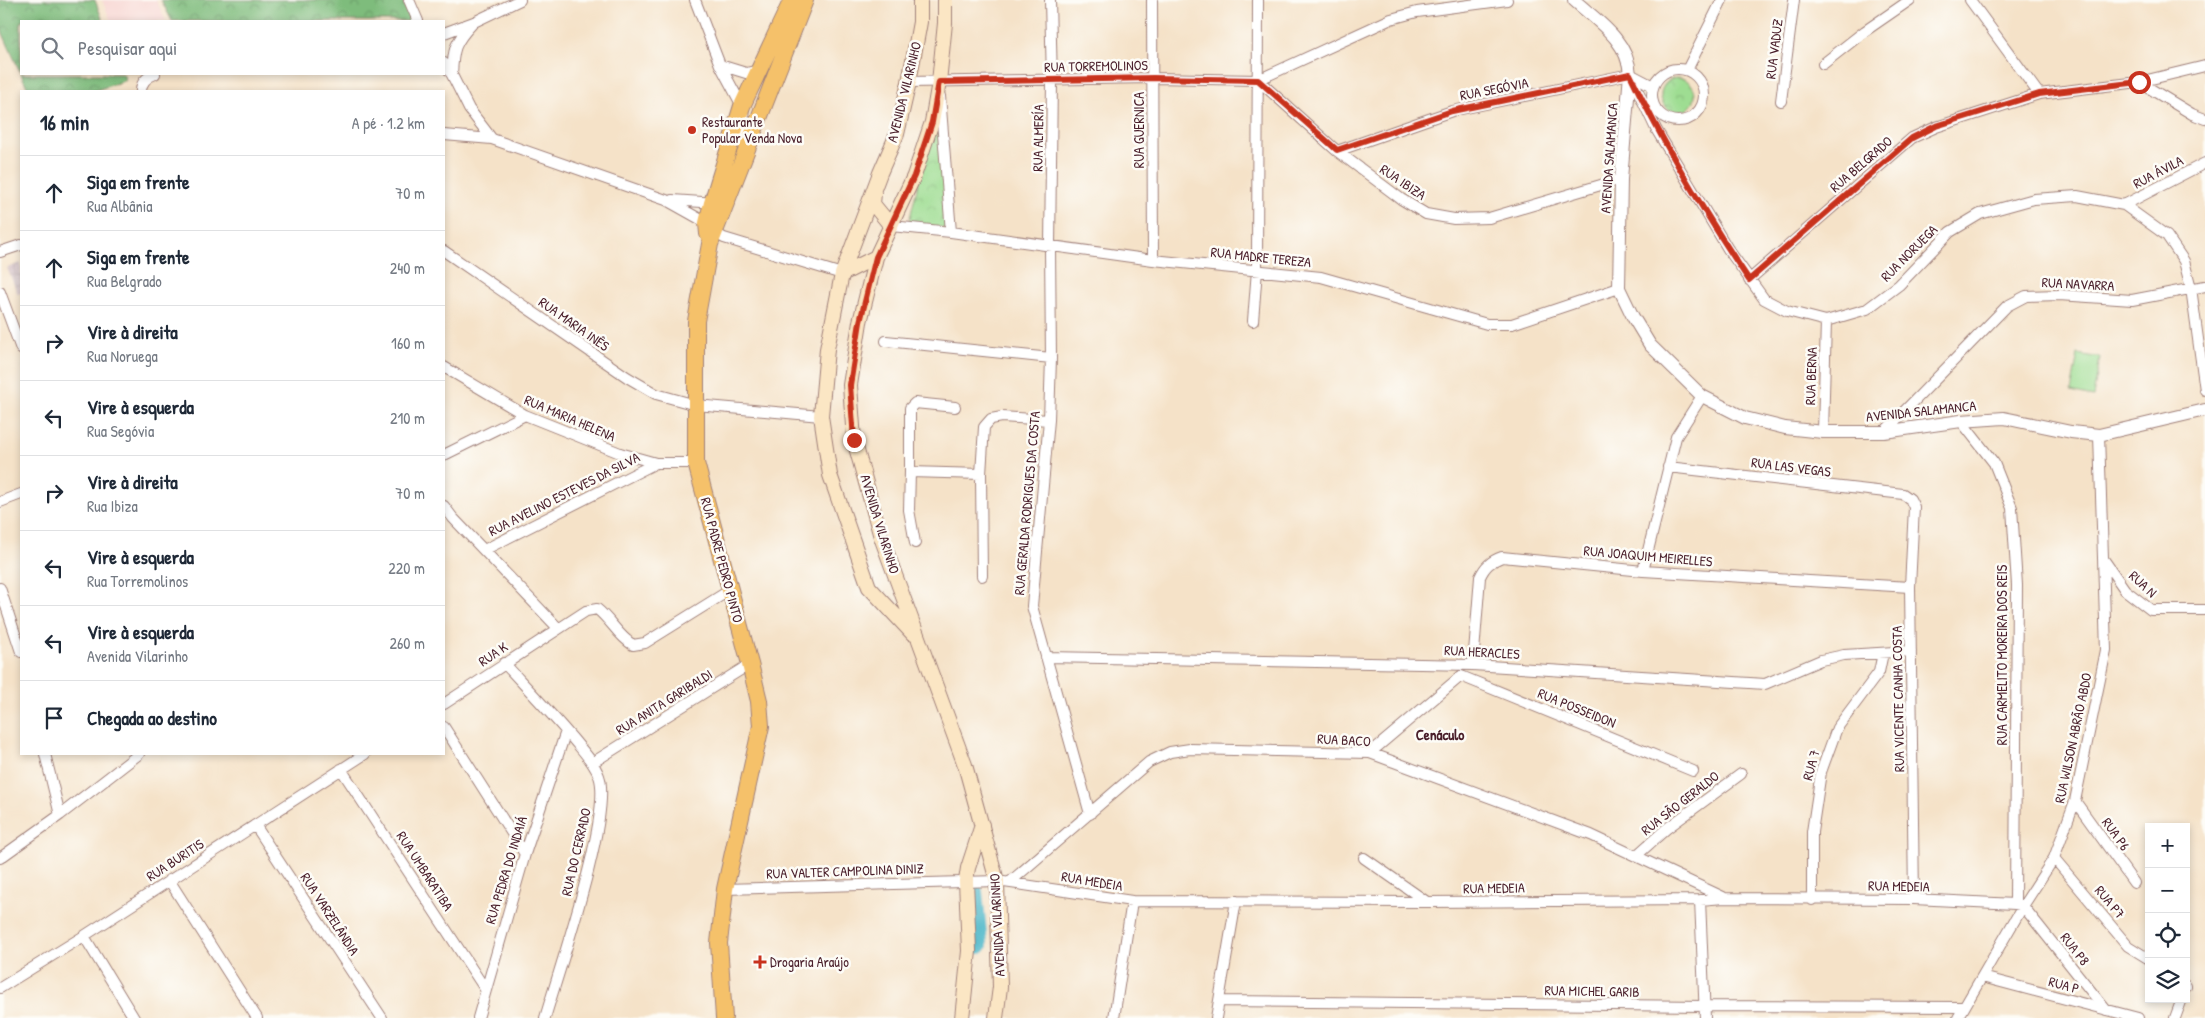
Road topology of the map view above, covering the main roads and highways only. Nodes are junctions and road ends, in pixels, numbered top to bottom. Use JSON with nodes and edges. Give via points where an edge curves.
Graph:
{"nodes":[{"id":1,"x":792,"y":0,"type":"edge"},
{"id":2,"x":805,"y":0,"type":"edge"},
{"id":3,"x":920,"y":0,"type":"edge"},
{"id":4,"x":945,"y":0,"type":"edge"},
{"id":5,"x":880,"y":173,"type":"junction"},
{"id":6,"x":718,"y":203,"type":"junction"},
{"id":7,"x":892,"y":226,"type":"junction"},
{"id":8,"x":876,"y":257,"type":"junction"},
{"id":9,"x":842,"y":274,"type":"junction"},
{"id":10,"x":920,"y":643,"type":"junction"},
{"id":11,"x":982,"y":825,"type":"junction"},
{"id":12,"x":729,"y":889,"type":"junction"},
{"id":13,"x":724,"y":1018,"type":"edge"},
{"id":14,"x":735,"y":1018,"type":"edge"},
{"id":15,"x":962,"y":1018,"type":"edge"},
{"id":16,"x":996,"y":1018,"type":"edge"}],
"edges":[{"from":1,"to":6,"type":"highway","name":"RUA PADRE PEDRO PINTO","via":[[742,106]]},
{"from":2,"to":6,"type":"highway","name":"RUA PADRE PEDRO PINTO","via":[[744,160]]},
{"from":3,"to":5,"type":"main road","name":"AVENIDA VILARINHO","via":[[920,22],[910,82],[897,134]]},
{"from":4,"to":7,"type":"main road","name":"AVENIDA VILARINHO","via":[[939,82],[929,131]]},
{"from":5,"to":7,"type":"main road","via":[[872,202]]},
{"from":5,"to":9,"type":"main road","name":"AVENIDA VILARINHO"},
{"from":6,"to":12,"type":"highway","name":"RUA PADRE PEDRO PINTO","via":[[696,320],[696,463],[750,664],[761,726]]},
{"from":7,"to":8,"type":"main road","name":"AVENIDA VILARINHO"},
{"from":8,"to":9,"type":"main road"},
{"from":8,"to":10,"type":"main road","name":"AVENIDA VILARINHO","via":[[860,322],[850,385],[854,440],[881,538]]},
{"from":9,"to":10,"type":"main road","name":"AVENIDA VILARINHO","via":[[827,349],[821,416],[830,475],[869,587]]},
{"from":10,"to":11,"type":"main road","name":"AVENIDA VILARINHO","via":[[966,765]]},
{"from":11,"to":15,"type":"main road","name":"AVENIDA VILARINHO","via":[[967,874],[969,951]]},
{"from":11,"to":16,"type":"main road","name":"AVENIDA VILARINHO","via":[[1003,881]]},
{"from":12,"to":13,"type":"highway","name":"RUA PADRE PEDRO PINTO","via":[[719,943]]},
{"from":12,"to":14,"type":"highway","name":"RUA PADRE PEDRO PINTO","via":[[729,943]]}]}
